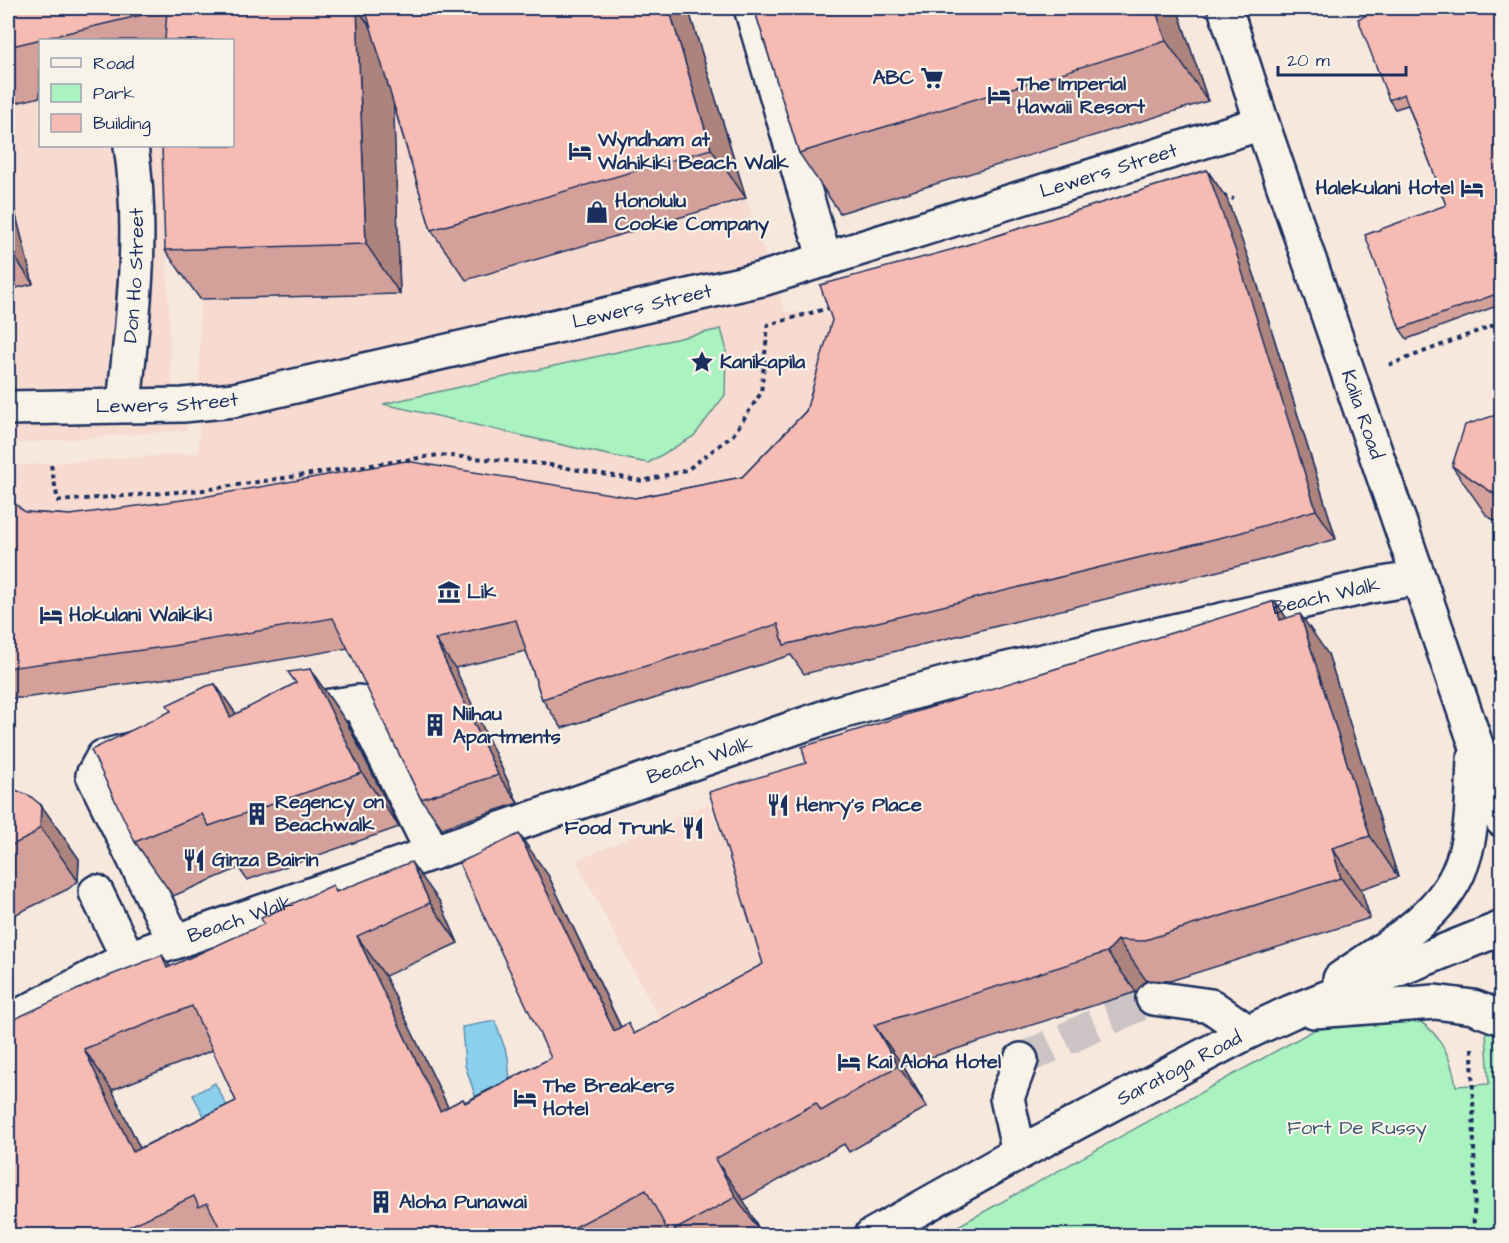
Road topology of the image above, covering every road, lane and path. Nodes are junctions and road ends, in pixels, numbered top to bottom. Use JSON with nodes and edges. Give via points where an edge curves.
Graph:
{"nodes":[{"id":1,"x":751,"y":8,"type":"edge"},
{"id":2,"x":1225,"y":8,"type":"edge"},
{"id":3,"x":1262,"y":123,"type":"junction"},
{"id":4,"x":131,"y":147,"type":"edge"},
{"id":5,"x":1217,"y":195,"type":"edge"},
{"id":6,"x":1234,"y":199,"type":"dead end"},
{"id":7,"x":825,"y":260,"type":"junction"},
{"id":8,"x":835,"y":306,"type":"edge"},
{"id":9,"x":1502,"y":321,"type":"edge"},
{"id":10,"x":1389,"y":365,"type":"dead end"},
{"id":11,"x":124,"y":404,"type":"junction"},
{"id":12,"x":8,"y":408,"type":"edge"},
{"id":13,"x":51,"y":465,"type":"dead end"},
{"id":14,"x":1418,"y":578,"type":"junction"},
{"id":15,"x":258,"y":717,"type":"edge"},
{"id":16,"x":169,"y":740,"type":"edge"},
{"id":17,"x":1475,"y":742,"type":"junction"},
{"id":18,"x":1502,"y":820,"type":"edge"},
{"id":19,"x":433,"y":853,"type":"junction"},
{"id":20,"x":96,"y":892,"type":"dead end"},
{"id":21,"x":1502,"y":928,"type":"edge"},
{"id":22,"x":175,"y":942,"type":"junction"},
{"id":23,"x":128,"y":958,"type":"junction"},
{"id":24,"x":1153,"y":998,"type":"tunnel mouth"},
{"id":25,"x":1291,"y":1012,"type":"junction"},
{"id":26,"x":1502,"y":1017,"type":"edge"},
{"id":27,"x":8,"y":1022,"type":"edge"},
{"id":28,"x":1248,"y":1032,"type":"junction"},
{"id":29,"x":1476,"y":1040,"type":"dead end"},
{"id":30,"x":1021,"y":1060,"type":"tunnel mouth"},
{"id":31,"x":1019,"y":1153,"type":"junction"},
{"id":32,"x":871,"y":1236,"type":"edge"},
{"id":33,"x":1473,"y":1236,"type":"edge"}],
"edges":[{"from":1,"to":7,"type":"street"},
{"from":2,"to":3,"type":"street","name":"Kalia Road"},
{"from":3,"to":7,"type":"street","name":"Lewers Street"},
{"from":3,"to":14,"type":"street","name":"Kalia Road"},
{"from":4,"to":11,"type":"street","name":"Don Ho Street","via":[[139,246]]},
{"from":5,"to":6,"type":"path"},
{"from":7,"to":11,"type":"street","name":"Lewers Street","via":[[762,279],[234,400],[183,405]]},
{"from":8,"to":13,"type":"path","via":[[768,325],[761,393],[733,435],[687,470],[643,481],[544,464],[439,455],[203,490],[58,501]]},
{"from":9,"to":10,"type":"path"},
{"from":11,"to":12,"type":"street","name":"Lewers Street"},
{"from":14,"to":17,"type":"street","name":"Kalia Road"},
{"from":14,"to":19,"type":"street","name":"Beach Walk","via":[[955,681],[837,713]]},
{"from":15,"to":19,"type":"street","via":[[358,702]]},
{"from":16,"to":22,"type":"street","via":[[103,757],[93,775]]},
{"from":17,"to":18,"type":"street","name":"Kalia Road"},
{"from":17,"to":25,"type":"street","via":[[1471,825],[1458,873],[1430,912]]},
{"from":19,"to":22,"type":"street","name":"Beach Walk"},
{"from":20,"to":23,"type":"street"},
{"from":21,"to":25,"type":"street","name":"Saratoga Road"},
{"from":22,"to":23,"type":"street","name":"Beach Walk"},
{"from":23,"to":27,"type":"street","name":"Beach Walk"},
{"from":24,"to":28,"type":"street","via":[[1211,1006]]},
{"from":25,"to":26,"type":"street","via":[[1435,1002],[1473,1007]]},
{"from":25,"to":28,"type":"street","name":"Saratoga Road"},
{"from":28,"to":31,"type":"street","name":"Saratoga Road"},
{"from":29,"to":33,"type":"path","via":[[1472,1049]]},
{"from":30,"to":31,"type":"street","via":[[1007,1098]]},
{"from":31,"to":32,"type":"street","name":"Saratoga Road"}]}
